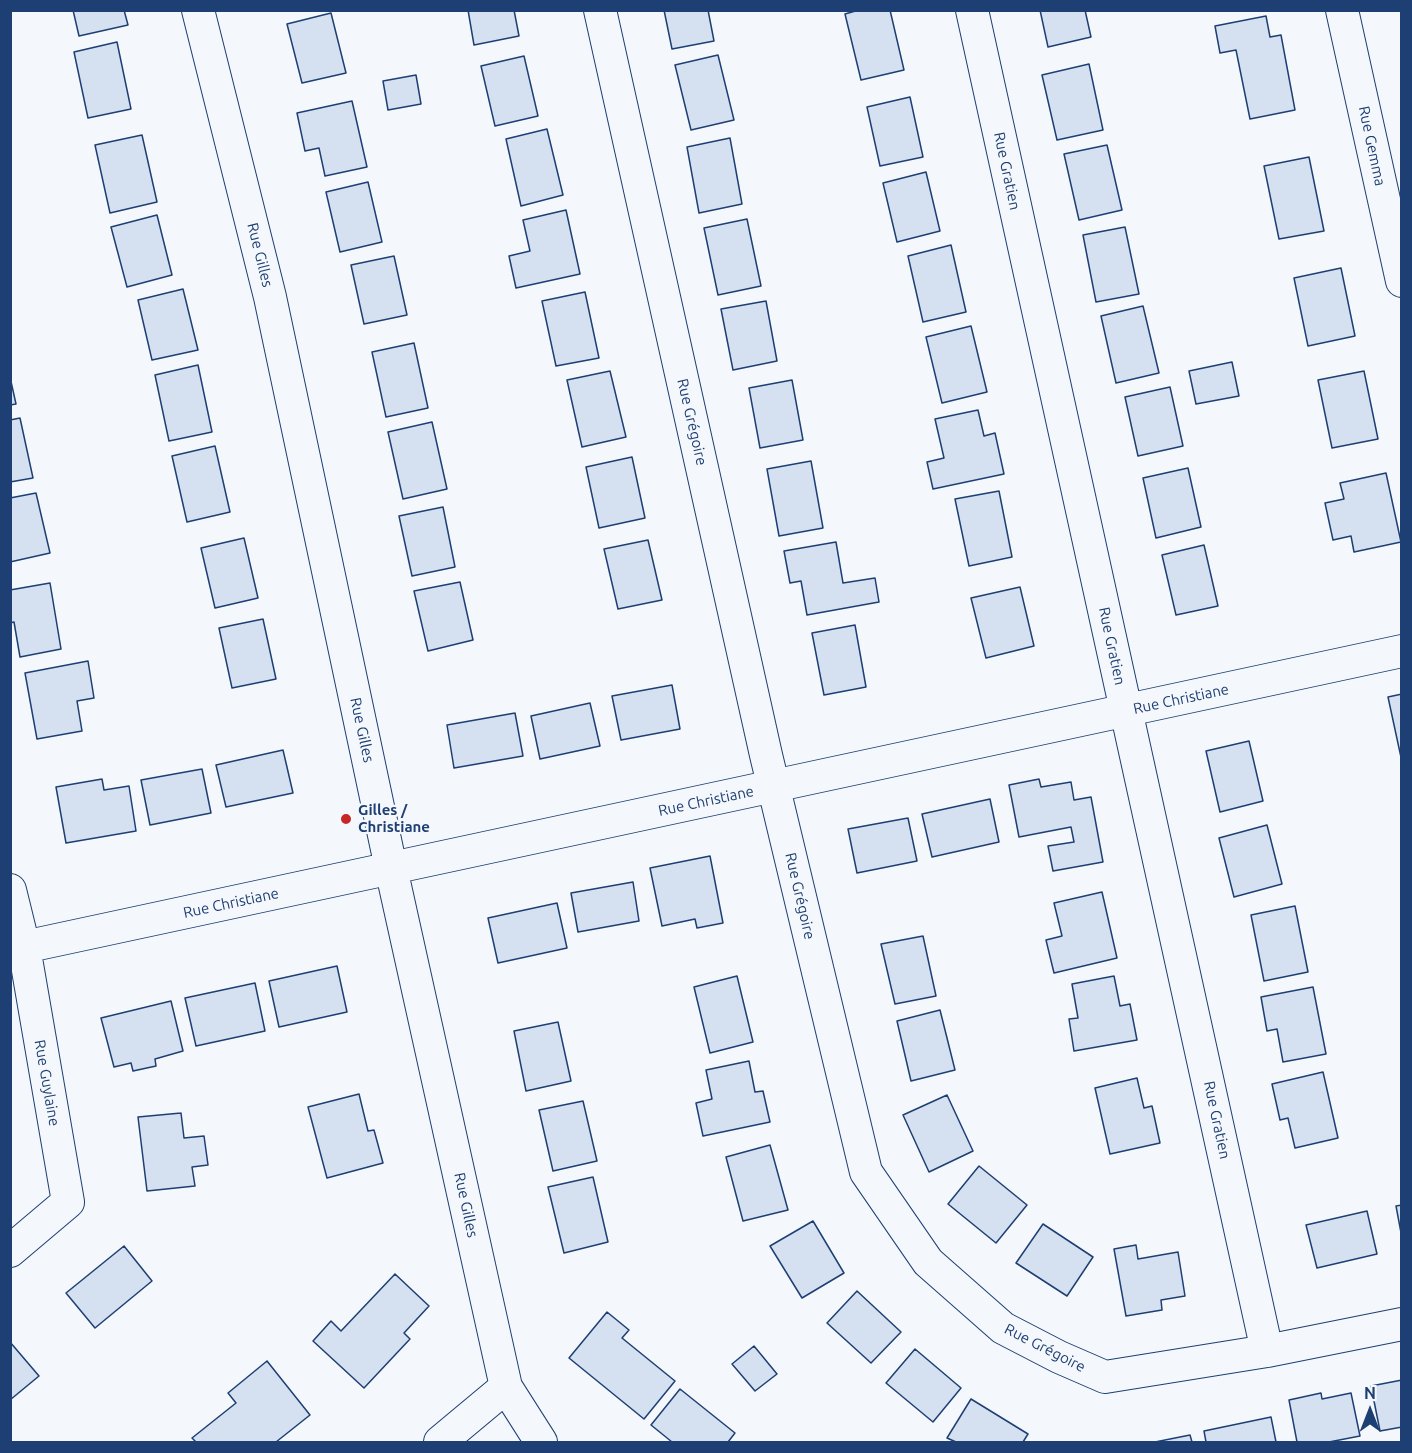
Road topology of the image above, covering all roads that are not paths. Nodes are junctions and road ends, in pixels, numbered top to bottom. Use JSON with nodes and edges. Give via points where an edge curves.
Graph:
{"nodes":[{"id":1,"x":198,"y":10,"type":"edge"},
{"id":2,"x":600,"y":10,"type":"edge"},
{"id":3,"x":972,"y":10,"type":"edge"},
{"id":4,"x":1342,"y":10,"type":"edge"},
{"id":5,"x":1392,"y":196,"type":"edge"},
{"id":6,"x":1401,"y":281,"type":"edge"},
{"id":7,"x":1401,"y":651,"type":"edge"},
{"id":8,"x":1126,"y":710,"type":"junction"},
{"id":9,"x":773,"y":786,"type":"junction"},
{"id":10,"x":391,"y":868,"type":"junction"},
{"id":11,"x":10,"y":890,"type":"edge"},
{"id":12,"x":17,"y":949,"type":"edge"},
{"id":13,"x":10,"y":1251,"type":"edge"},
{"id":14,"x":1401,"y":1324,"type":"edge"},
{"id":15,"x":1268,"y":1351,"type":"junction"},
{"id":16,"x":506,"y":1387,"type":"junction"},
{"id":17,"x":440,"y":1443,"type":"edge"},
{"id":18,"x":541,"y":1443,"type":"edge"}],
"edges":[{"from":1,"to":10,"type":"street","name":"Rue Gilles","via":[[270,297]]},
{"from":2,"to":9,"type":"street","name":"Rue Grégoire"},
{"from":3,"to":8,"type":"street","name":"Rue Gratien"},
{"from":4,"to":5,"type":"street","name":"Rue Gemma"},
{"from":5,"to":6,"type":"street","name":"Rue Gemma"},
{"from":7,"to":8,"type":"street","name":"Rue Christiane"},
{"from":8,"to":9,"type":"street","name":"Rue Christiane"},
{"from":8,"to":15,"type":"street","name":"Rue Gratien"},
{"from":9,"to":10,"type":"street","name":"Rue Christiane"},
{"from":9,"to":15,"type":"street","name":"Rue Grégoire","via":[[866,1172],[928,1262],[1003,1328],[1105,1377]]},
{"from":10,"to":12,"type":"street","name":"Rue Christiane"},
{"from":10,"to":16,"type":"street","name":"Rue Gilles"},
{"from":11,"to":12,"type":"street","name":"Rue Guylaine"},
{"from":12,"to":13,"type":"street","name":"Rue Guylaine","via":[[68,1202]]},
{"from":14,"to":15,"type":"street","name":"Rue Grégoire"},
{"from":16,"to":17,"type":"street"},
{"from":16,"to":18,"type":"street","name":"Rue Gilles"}]}
